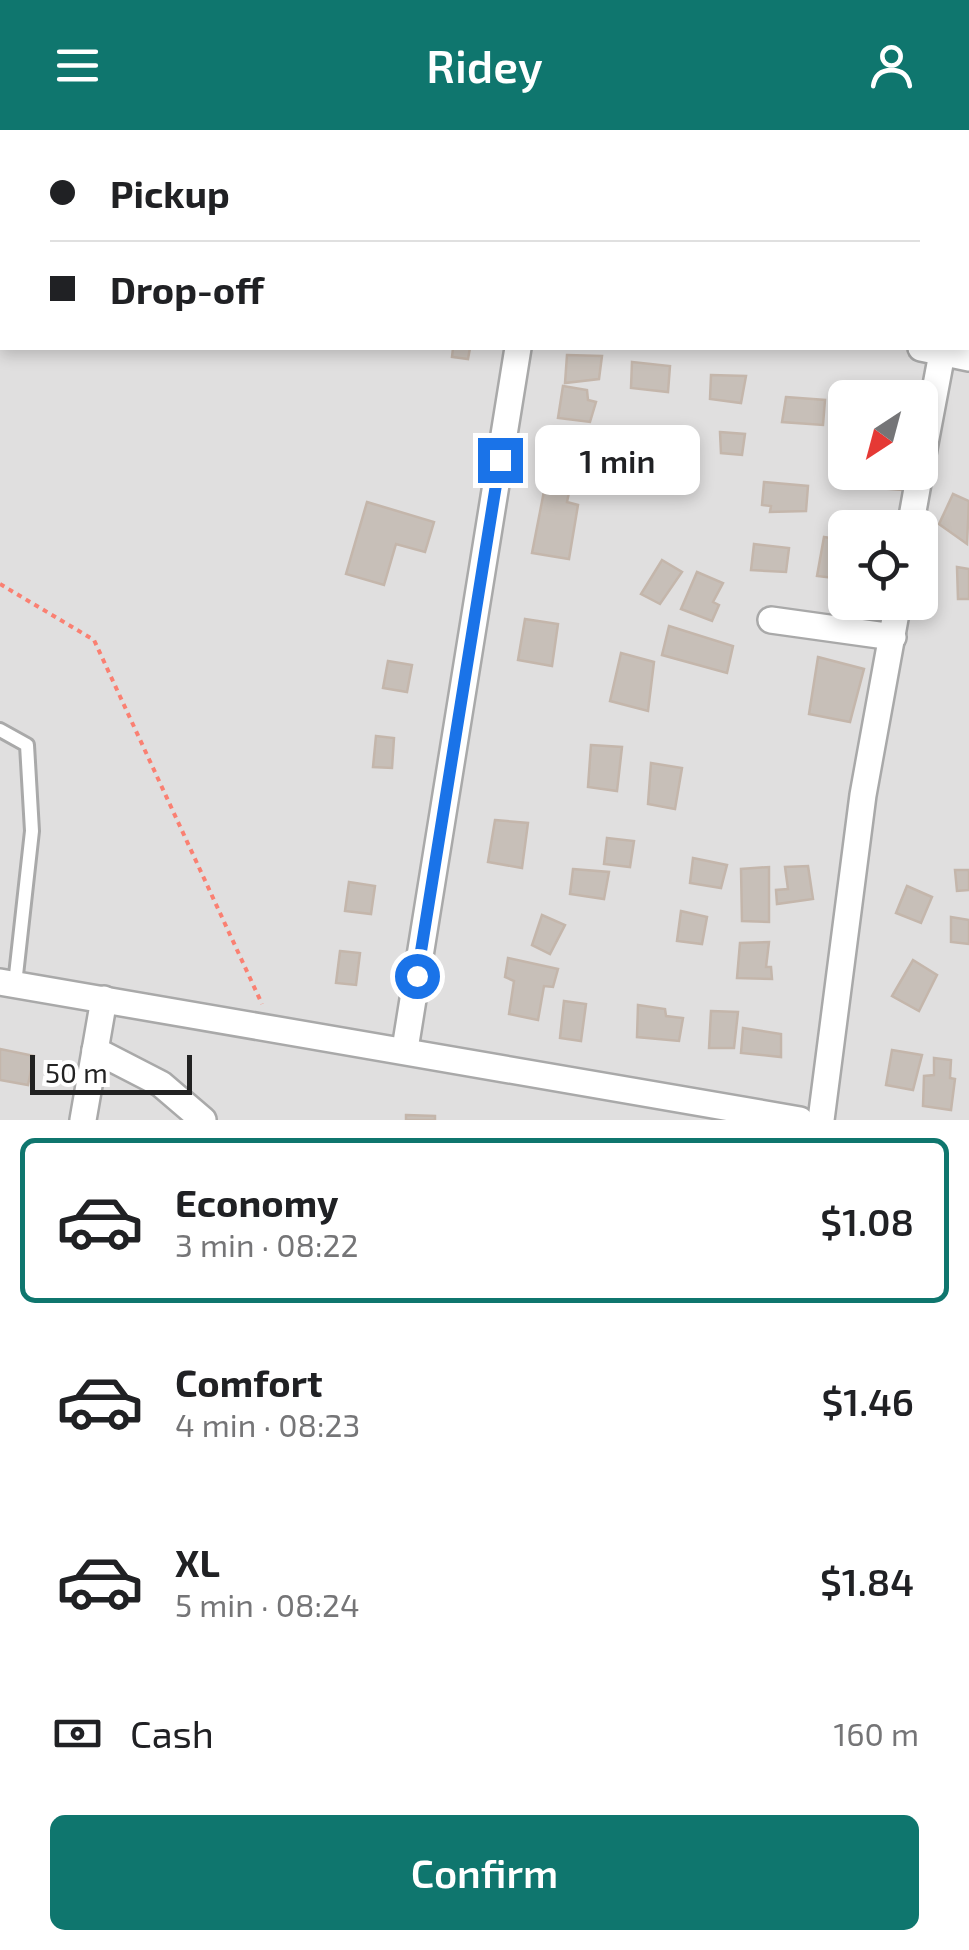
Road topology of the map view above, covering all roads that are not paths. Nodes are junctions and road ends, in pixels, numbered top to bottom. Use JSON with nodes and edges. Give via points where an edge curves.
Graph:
{"nodes":[{"id":1,"x":518,"y":350,"type":"edge"},
{"id":2,"x":936,"y":350,"type":"edge"},
{"id":3,"x":940,"y":350,"type":"edge"},
{"id":4,"x":969,"y":358,"type":"edge"},
{"id":5,"x":932,"y":380,"type":"edge"},
{"id":6,"x":771,"y":620,"type":"dead end"},
{"id":7,"x":895,"y":620,"type":"edge"},
{"id":8,"x":893,"y":637,"type":"junction"},
{"id":9,"x":0,"y":730,"type":"edge"},
{"id":10,"x":7,"y":983,"type":"edge"},
{"id":11,"x":104,"y":999,"type":"junction"},
{"id":12,"x":405,"y":1049,"type":"junction"},
{"id":13,"x":94,"y":1050,"type":"junction"},
{"id":14,"x":82,"y":1120,"type":"edge"},
{"id":15,"x":203,"y":1120,"type":"edge"},
{"id":16,"x":800,"y":1120,"type":"edge"},
{"id":17,"x":821,"y":1120,"type":"edge"}],
"edges":[{"from":1,"to":12,"type":"street"},
{"from":2,"to":5,"type":"street"},
{"from":3,"to":4,"type":"street"},
{"from":6,"to":8,"type":"street"},
{"from":7,"to":8,"type":"street"},
{"from":8,"to":17,"type":"street","via":[[864,795]]},
{"from":9,"to":10,"type":"lane","via":[[27,745],[32,831]]},
{"from":10,"to":11,"type":"street"},
{"from":11,"to":12,"type":"street"},
{"from":11,"to":13,"type":"street"},
{"from":12,"to":16,"type":"street"},
{"from":13,"to":14,"type":"street"},
{"from":13,"to":15,"type":"street","via":[[161,1084]]}]}
